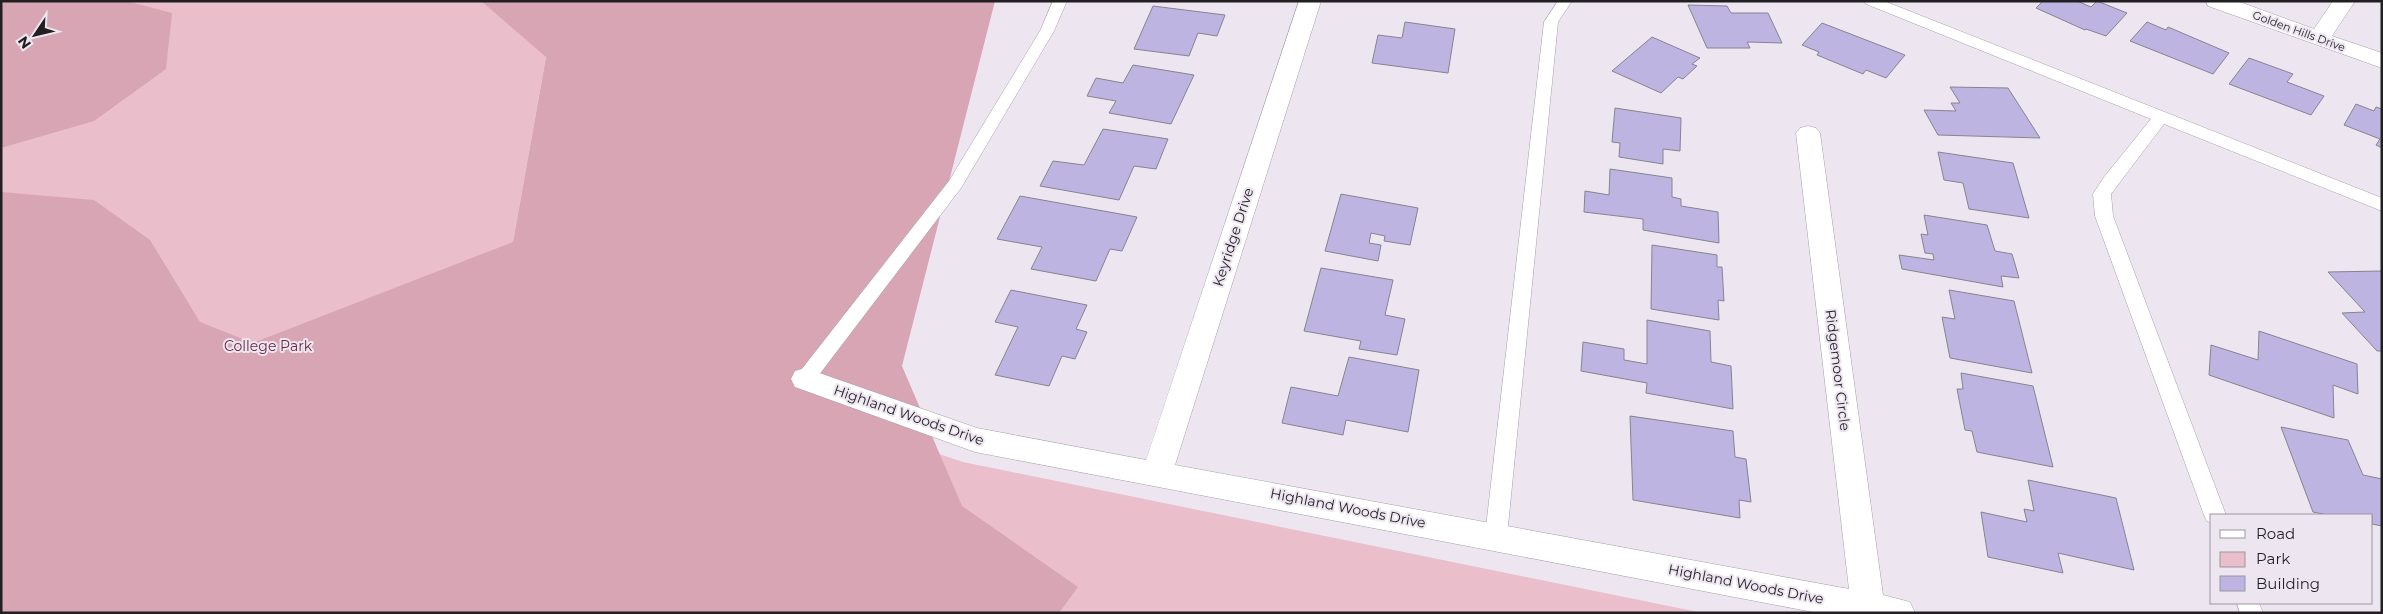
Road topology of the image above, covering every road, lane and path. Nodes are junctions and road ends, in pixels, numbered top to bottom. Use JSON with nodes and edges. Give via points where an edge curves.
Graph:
{"nodes":[{"id":1,"x":1060,"y":1,"type":"edge"},
{"id":2,"x":1310,"y":1,"type":"edge"},
{"id":3,"x":1565,"y":1,"type":"edge"},
{"id":4,"x":1871,"y":1,"type":"edge"},
{"id":5,"x":2216,"y":1,"type":"edge"},
{"id":6,"x":2345,"y":1,"type":"edge"},
{"id":7,"x":2320,"y":38,"type":"junction"},
{"id":8,"x":2382,"y":61,"type":"edge"},
{"id":9,"x":2161,"y":117,"type":"junction"},
{"id":10,"x":1808,"y":132,"type":"dead end"},
{"id":11,"x":2382,"y":206,"type":"edge"},
{"id":12,"x":805,"y":379,"type":"joint"},
{"id":13,"x":1157,"y":472,"type":"junction"},
{"id":14,"x":2215,"y":514,"type":"edge"},
{"id":15,"x":1496,"y":536,"type":"junction"},
{"id":16,"x":1868,"y":607,"type":"junction"},
{"id":17,"x":1898,"y":613,"type":"edge"}],
"edges":[{"from":1,"to":12,"type":"lane","via":[[1047,30],[955,184]]},
{"from":2,"to":13,"type":"street","name":"Keyridge Drive"},
{"from":3,"to":15,"type":"lane","via":[[1551,22]]},
{"from":4,"to":9,"type":"lane"},
{"from":5,"to":7,"type":"street","name":"Golden Hills Drive"},
{"from":6,"to":7,"type":"street"},
{"from":7,"to":8,"type":"street","name":"Golden Hills Drive"},
{"from":9,"to":11,"type":"lane"},
{"from":9,"to":14,"type":"lane","via":[[2102,194],[2104,216]]},
{"from":10,"to":16,"type":"street","name":"Ridgemoor Circle"},
{"from":12,"to":13,"type":"street","name":"Highland Woods Drive","via":[[976,440]]},
{"from":13,"to":15,"type":"street","name":"Highland Woods Drive"},
{"from":15,"to":16,"type":"street","name":"Highland Woods Drive"},
{"from":16,"to":17,"type":"street","name":"Highland Woods Drive"}]}
